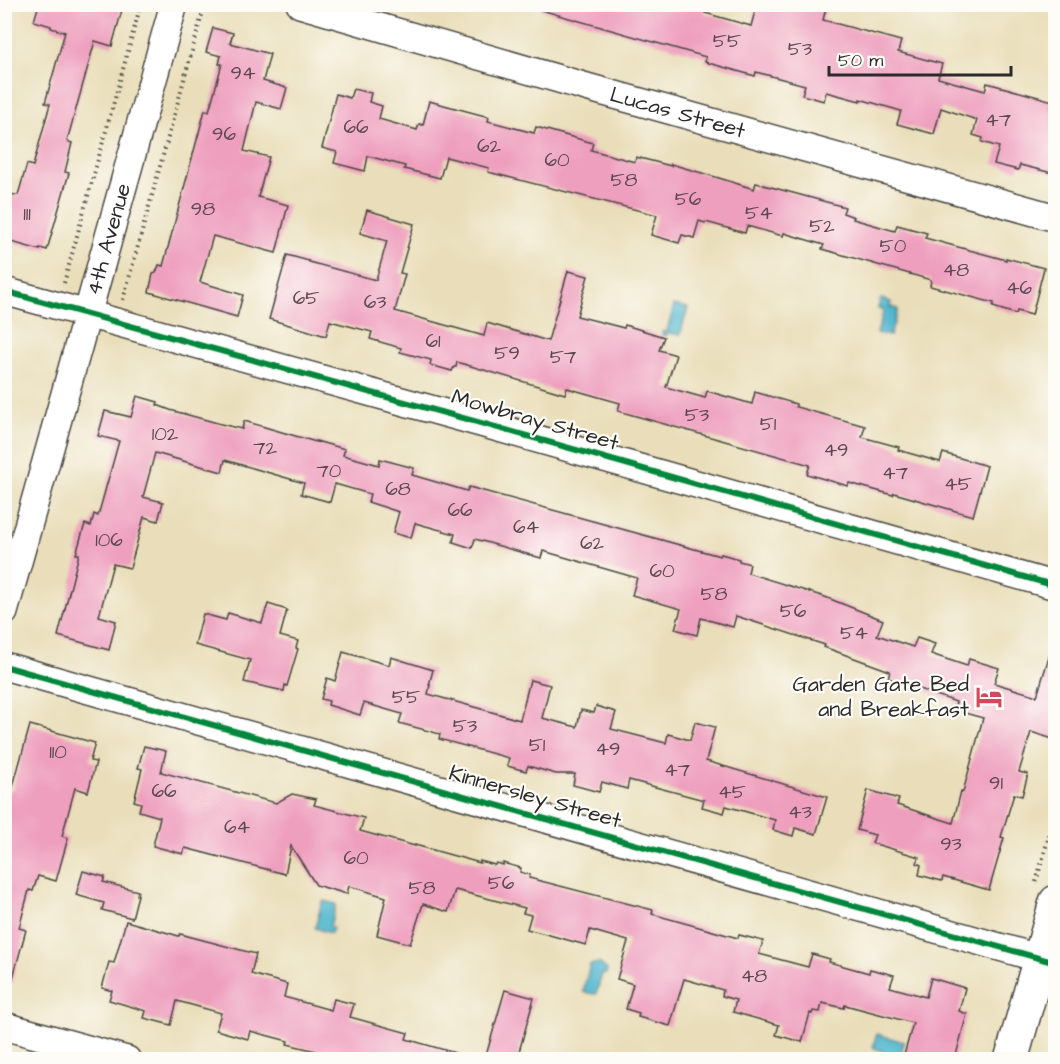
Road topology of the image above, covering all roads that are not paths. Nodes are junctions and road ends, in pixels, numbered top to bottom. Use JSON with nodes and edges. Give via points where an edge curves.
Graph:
{"nodes":[{"id":1,"x":174,"y":4,"type":"edge"},
{"id":2,"x":300,"y":4,"type":"edge"},
{"id":3,"x":1056,"y":218,"type":"edge"},
{"id":4,"x":4,"y":291,"type":"edge"},
{"id":5,"x":88,"y":315,"type":"junction"},
{"id":6,"x":1056,"y":586,"type":"edge"},
{"id":7,"x":4,"y":612,"type":"edge"},
{"id":8,"x":4,"y":666,"type":"edge"},
{"id":9,"x":1056,"y":902,"type":"edge"},
{"id":10,"x":1048,"y":961,"type":"edge"},
{"id":11,"x":4,"y":1026,"type":"edge"},
{"id":12,"x":127,"y":1059,"type":"edge"},
{"id":13,"x":1011,"y":1059,"type":"edge"}],
"edges":[{"from":1,"to":5,"type":"street","name":"4th Avenue"},
{"from":2,"to":3,"type":"street","name":"Lucas Street"},
{"from":4,"to":5,"type":"street","name":"Mowbray Street"},
{"from":5,"to":6,"type":"street","name":"Mowbray Street"},
{"from":5,"to":7,"type":"street","name":"4th Avenue"},
{"from":8,"to":10,"type":"street","name":"Kinnersley Street"},
{"from":9,"to":10,"type":"street"},
{"from":10,"to":13,"type":"street"},
{"from":11,"to":12,"type":"street"}]}
